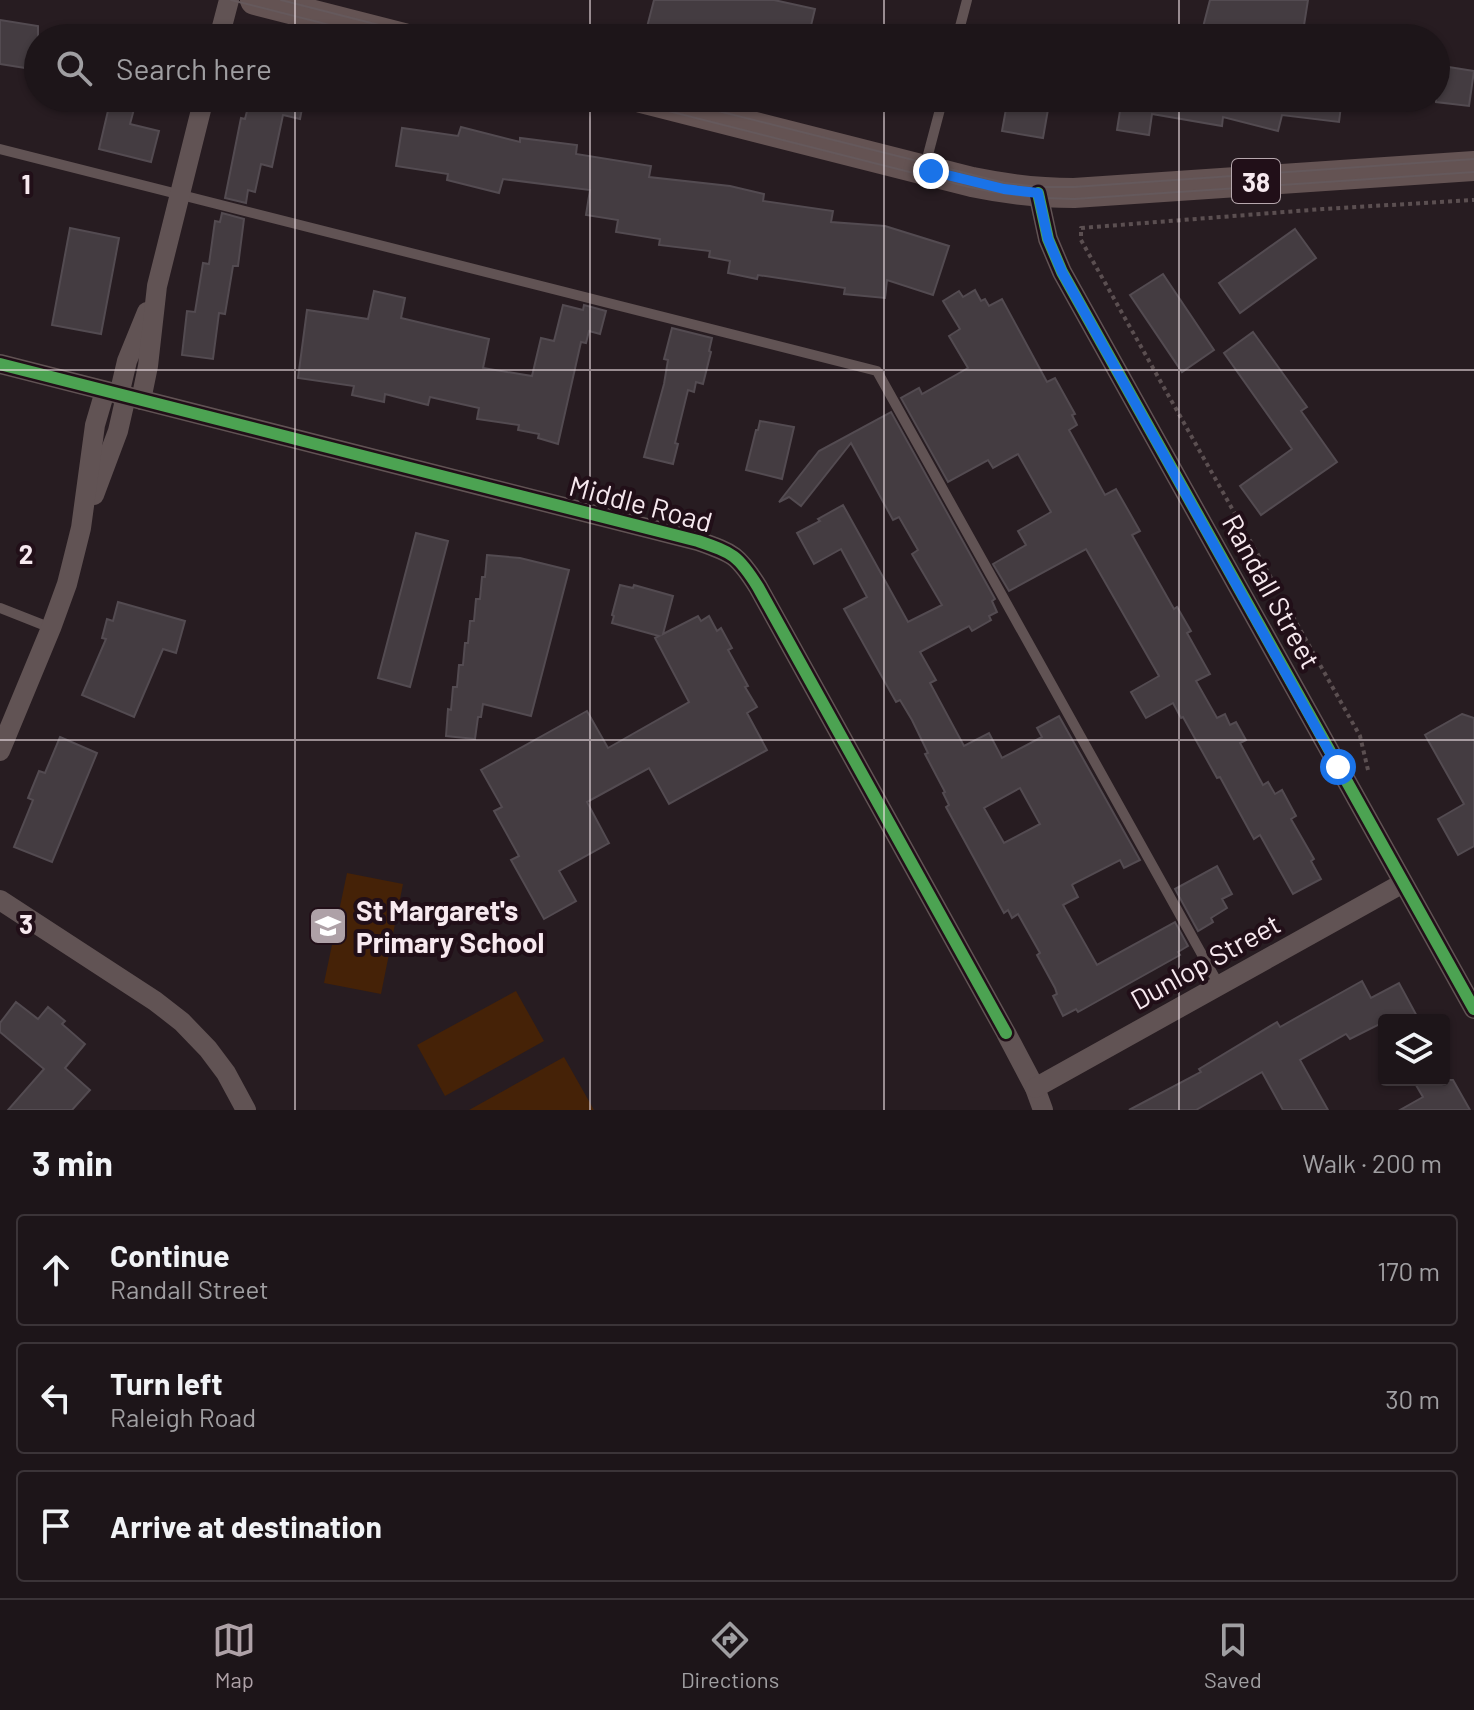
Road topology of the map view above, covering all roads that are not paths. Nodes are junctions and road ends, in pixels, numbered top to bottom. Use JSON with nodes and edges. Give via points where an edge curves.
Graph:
{"nodes":[{"id":1,"x":229,"y":0,"type":"edge"},
{"id":2,"x":255,"y":0,"type":"edge"},
{"id":3,"x":967,"y":0,"type":"edge"},
{"id":4,"x":223,"y":24,"type":"edge"},
{"id":5,"x":349,"y":24,"type":"edge"},
{"id":6,"x":961,"y":24,"type":"edge"},
{"id":7,"x":200,"y":112,"type":"edge"},
{"id":8,"x":696,"y":112,"type":"edge"},
{"id":9,"x":940,"y":112,"type":"edge"},
{"id":10,"x":0,"y":149,"type":"edge"},
{"id":11,"x":1474,"y":166,"type":"edge"},
{"id":12,"x":925,"y":170,"type":"junction"},
{"id":13,"x":1038,"y":193,"type":"junction"},
{"id":14,"x":180,"y":194,"type":"junction"},
{"id":15,"x":0,"y":364,"type":"edge"},
{"id":16,"x":123,"y":395,"type":"junction"},
{"id":17,"x":0,"y":608,"type":"edge"},
{"id":18,"x":51,"y":628,"type":"junction"},
{"id":19,"x":0,"y":751,"type":"edge"},
{"id":20,"x":1403,"y":883,"type":"junction"},
{"id":21,"x":0,"y":900,"type":"edge"},
{"id":22,"x":1219,"y":985,"type":"junction"},
{"id":23,"x":1474,"y":1009,"type":"edge"},
{"id":24,"x":1035,"y":1088,"type":"junction"},
{"id":25,"x":246,"y":1110,"type":"edge"},
{"id":26,"x":1043,"y":1110,"type":"edge"}],
"edges":[{"from":1,"to":4,"type":"street"},
{"from":2,"to":5,"type":"main road"},
{"from":3,"to":6,"type":"lane"},
{"from":7,"to":14,"type":"street"},
{"from":8,"to":12,"type":"main road","number":"38"},
{"from":9,"to":12,"type":"lane"},
{"from":10,"to":14,"type":"lane"},
{"from":11,"to":13,"type":"main road","number":"38"},
{"from":12,"to":13,"type":"main road","number":"38"},
{"from":13,"to":20,"type":"street","name":"Randall Street","via":[[1062,272]]},
{"from":14,"to":16,"type":"street","via":[[157,286],[148,366]]},
{"from":14,"to":22,"type":"lane","via":[[877,371]]},
{"from":15,"to":16,"type":"street","name":"Middle Road"},
{"from":16,"to":18,"type":"street","via":[[95,425],[81,528]]},
{"from":16,"to":24,"type":"street","name":"Middle Road","via":[[698,541],[737,557]]},
{"from":17,"to":18,"type":"lane"},
{"from":18,"to":19,"type":"street"},
{"from":20,"to":22,"type":"street","name":"Dunlop Street"},
{"from":20,"to":23,"type":"street","name":"Randall Street"},
{"from":21,"to":25,"type":"street","via":[[182,1022],[226,1073]]},
{"from":22,"to":24,"type":"street","name":"Dunlop Street"},
{"from":24,"to":26,"type":"street","name":"Middle Road"}]}
